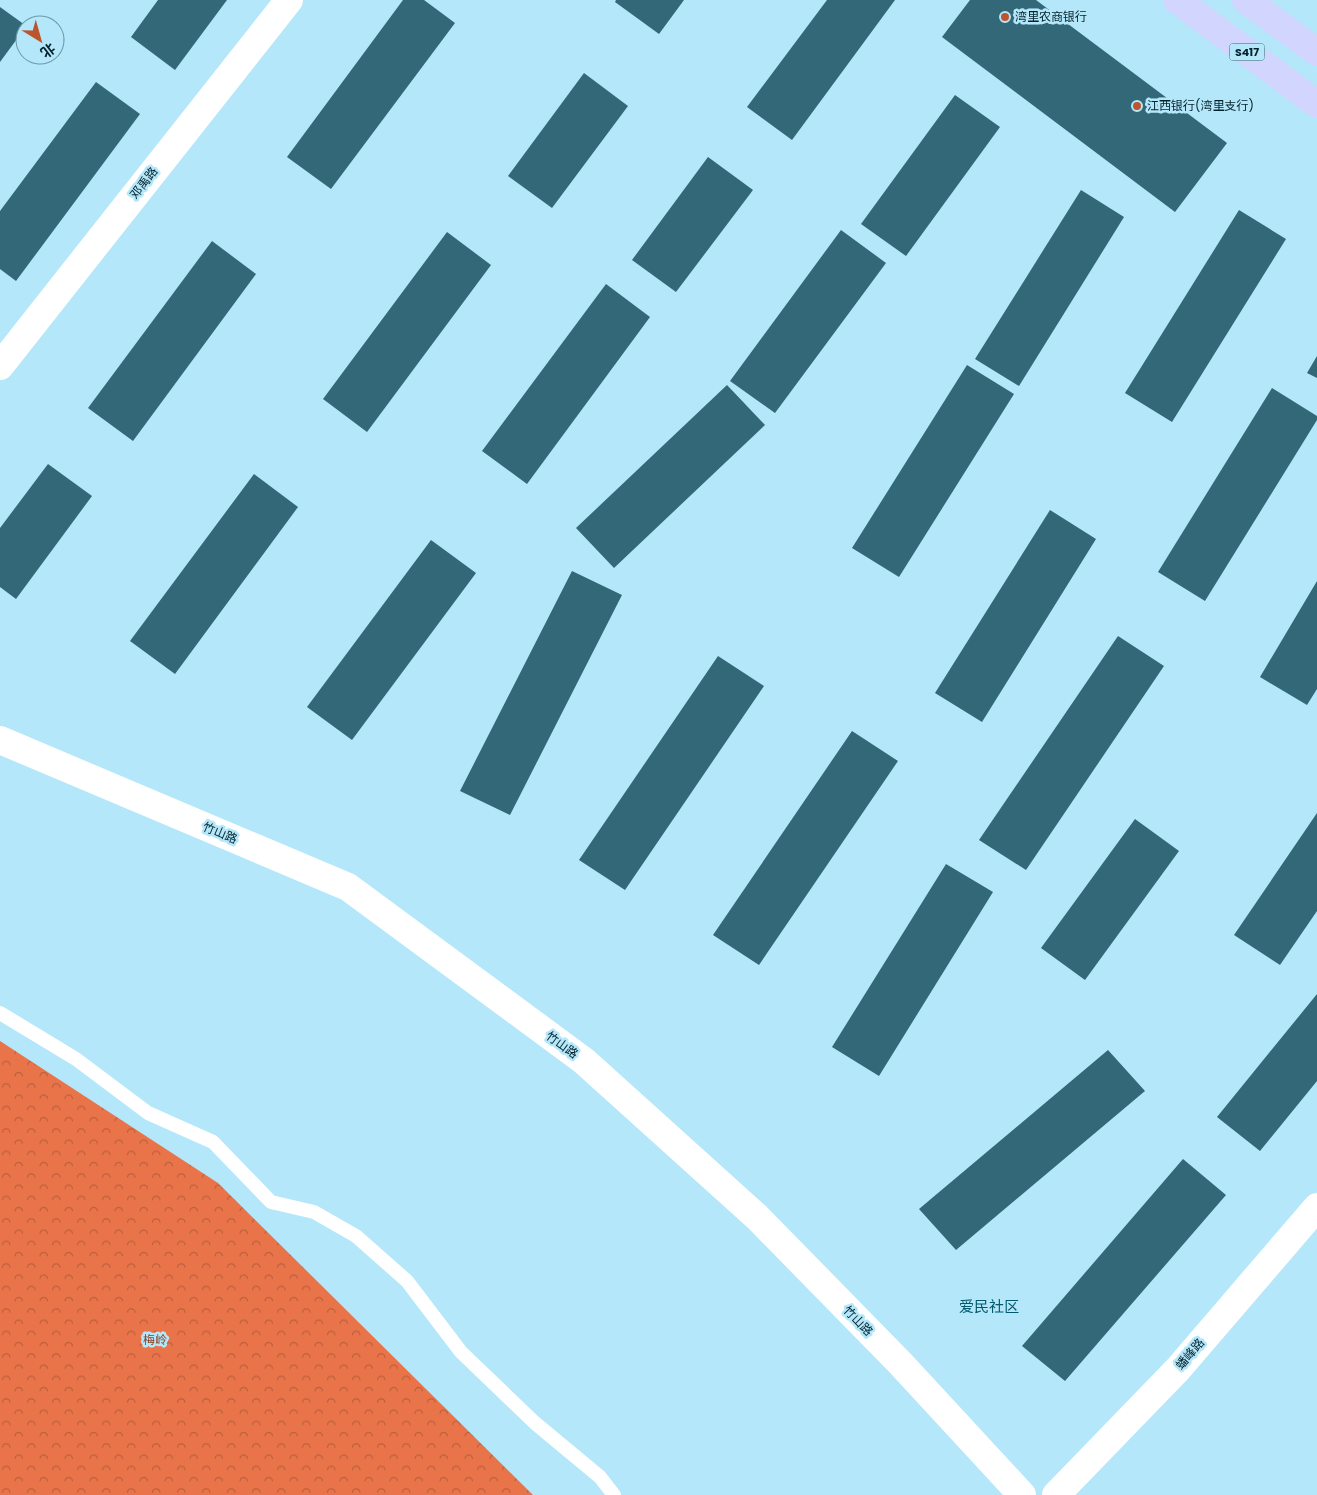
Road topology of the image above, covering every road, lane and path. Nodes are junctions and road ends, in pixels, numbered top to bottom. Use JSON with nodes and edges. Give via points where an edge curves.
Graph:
{"nodes":[{"id":1,"x":289,"y":0,"type":"edge"},
{"id":2,"x":1177,"y":0,"type":"edge"},
{"id":3,"x":1246,"y":0,"type":"edge"},
{"id":4,"x":1317,"y":52,"type":"edge"},
{"id":5,"x":1317,"y":104,"type":"edge"},
{"id":6,"x":0,"y":366,"type":"edge"},
{"id":7,"x":0,"y":740,"type":"edge"},
{"id":8,"x":0,"y":1013,"type":"edge"},
{"id":9,"x":1317,"y":1207,"type":"edge"},
{"id":10,"x":614,"y":1495,"type":"edge"},
{"id":11,"x":1022,"y":1495,"type":"edge"},
{"id":12,"x":1056,"y":1495,"type":"edge"}],
"edges":[{"from":1,"to":6,"type":"street","name":"邓禹路"},
{"from":2,"to":5,"type":"main road","number":"S417"},
{"from":3,"to":4,"type":"main road"},
{"from":7,"to":11,"type":"street","name":"竹山路","via":[[348,887],[584,1061],[757,1217],[901,1364]]},
{"from":8,"to":10,"type":"lane","via":[[76,1059],[148,1113],[213,1142],[271,1202],[314,1212],[356,1236],[407,1281],[461,1352],[535,1423],[600,1477]]},
{"from":9,"to":12,"type":"street","name":"蟠峰路","via":[[1178,1369]]}]}
